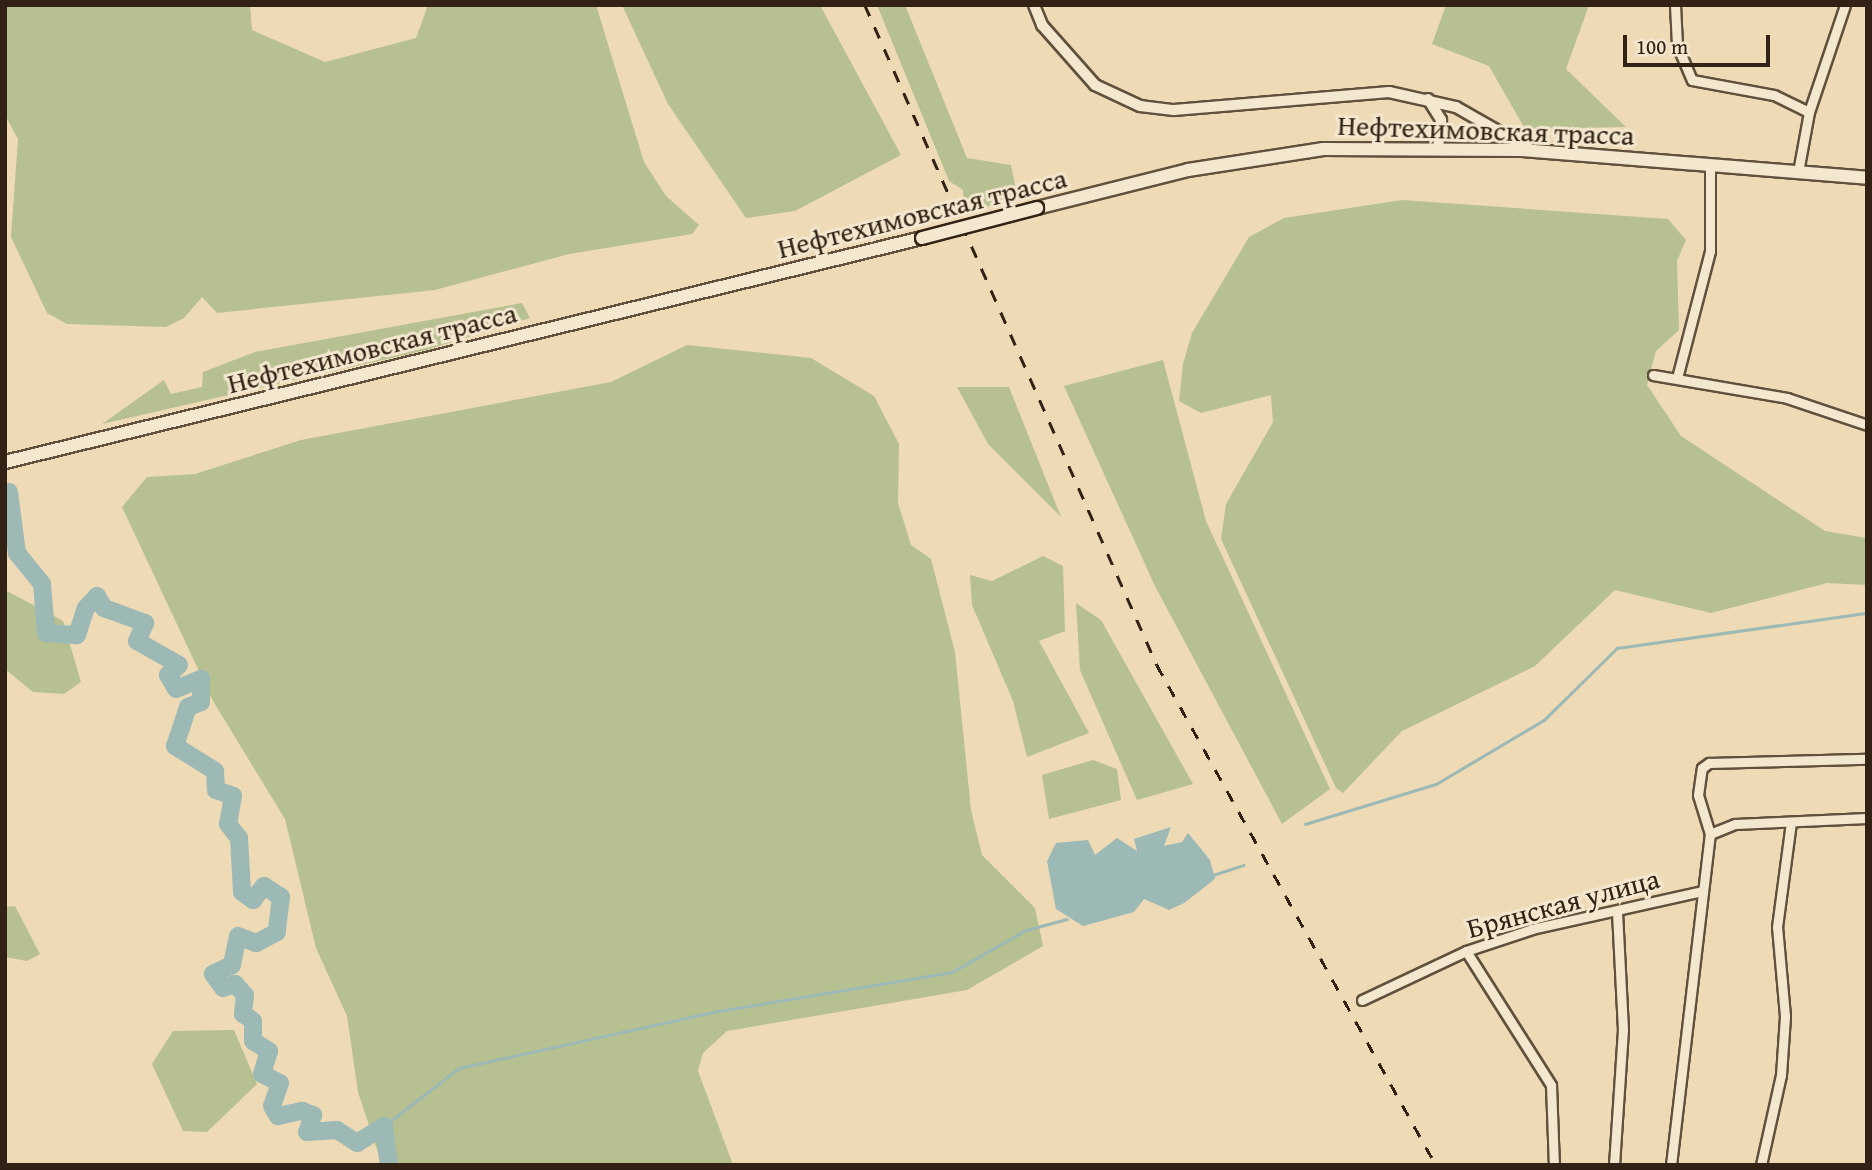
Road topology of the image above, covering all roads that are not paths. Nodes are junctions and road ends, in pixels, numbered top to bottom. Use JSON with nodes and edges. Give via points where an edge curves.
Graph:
{"nodes":[{"id":1,"x":1034,"y":5,"type":"edge"},
{"id":2,"x":1675,"y":5,"type":"edge"},
{"id":3,"x":1845,"y":5,"type":"edge"},
{"id":4,"x":1426,"y":97,"type":"junction"},
{"id":5,"x":1809,"y":112,"type":"junction"},
{"id":6,"x":1438,"y":147,"type":"junction"},
{"id":7,"x":1539,"y":151,"type":"junction"},
{"id":8,"x":1710,"y":164,"type":"junction"},
{"id":9,"x":1798,"y":172,"type":"junction"},
{"id":10,"x":1867,"y":178,"type":"edge"},
{"id":11,"x":1653,"y":374,"type":"dead end"},
{"id":12,"x":1677,"y":378,"type":"junction"},
{"id":13,"x":1867,"y":425,"type":"edge"},
{"id":14,"x":5,"y":462,"type":"edge"},
{"id":15,"x":1867,"y":759,"type":"edge"},
{"id":16,"x":1867,"y":818,"type":"edge"},
{"id":17,"x":1791,"y":821,"type":"junction"},
{"id":18,"x":1710,"y":834,"type":"junction"},
{"id":19,"x":1702,"y":891,"type":"junction"},
{"id":20,"x":1617,"y":912,"type":"junction"},
{"id":21,"x":1466,"y":951,"type":"junction"},
{"id":22,"x":1362,"y":1000,"type":"dead end"},
{"id":23,"x":1554,"y":1165,"type":"edge"},
{"id":24,"x":1615,"y":1165,"type":"edge"},
{"id":25,"x":1671,"y":1165,"type":"edge"},
{"id":26,"x":1761,"y":1165,"type":"edge"}],
"edges":[{"from":1,"to":4,"type":"street","via":[[1042,25],[1095,85],[1140,106],[1174,110],[1389,92]]},
{"from":2,"to":5,"type":"street","via":[[1677,46],[1692,80],[1774,95]]},
{"from":3,"to":5,"type":"street"},
{"from":4,"to":6,"type":"street","via":[[1441,120]]},
{"from":4,"to":7,"type":"street"},
{"from":5,"to":9,"type":"street"},
{"from":6,"to":7,"type":"main road","name":"Нефтехимовская трасса"},
{"from":6,"to":14,"type":"main road","name":"Нефтехимовская трасса","bridge":true,"via":[[1256,157]]},
{"from":7,"to":8,"type":"main road","name":"Нефтехимовская трасса"},
{"from":8,"to":9,"type":"main road","name":"Нефтехимовская трасса"},
{"from":8,"to":12,"type":"street","via":[[1710,251]]},
{"from":9,"to":10,"type":"main road","name":"Нефтехимовская трасса"},
{"from":11,"to":12,"type":"street"},
{"from":12,"to":13,"type":"street","via":[[1787,398]]},
{"from":15,"to":18,"type":"street","via":[[1709,763],[1702,768],[1698,795]]},
{"from":16,"to":17,"type":"street"},
{"from":17,"to":18,"type":"street","via":[[1735,824]]},
{"from":17,"to":26,"type":"street","via":[[1777,927],[1784,1016],[1781,1075]]},
{"from":18,"to":19,"type":"street"},
{"from":19,"to":20,"type":"street","name":"Брянская улица"},
{"from":19,"to":25,"type":"street"},
{"from":20,"to":21,"type":"street","name":"Брянская улица"},
{"from":20,"to":24,"type":"street","via":[[1623,1030]]},
{"from":21,"to":22,"type":"street","name":"Брянская улица"},
{"from":21,"to":23,"type":"street","via":[[1551,1085]]}]}
